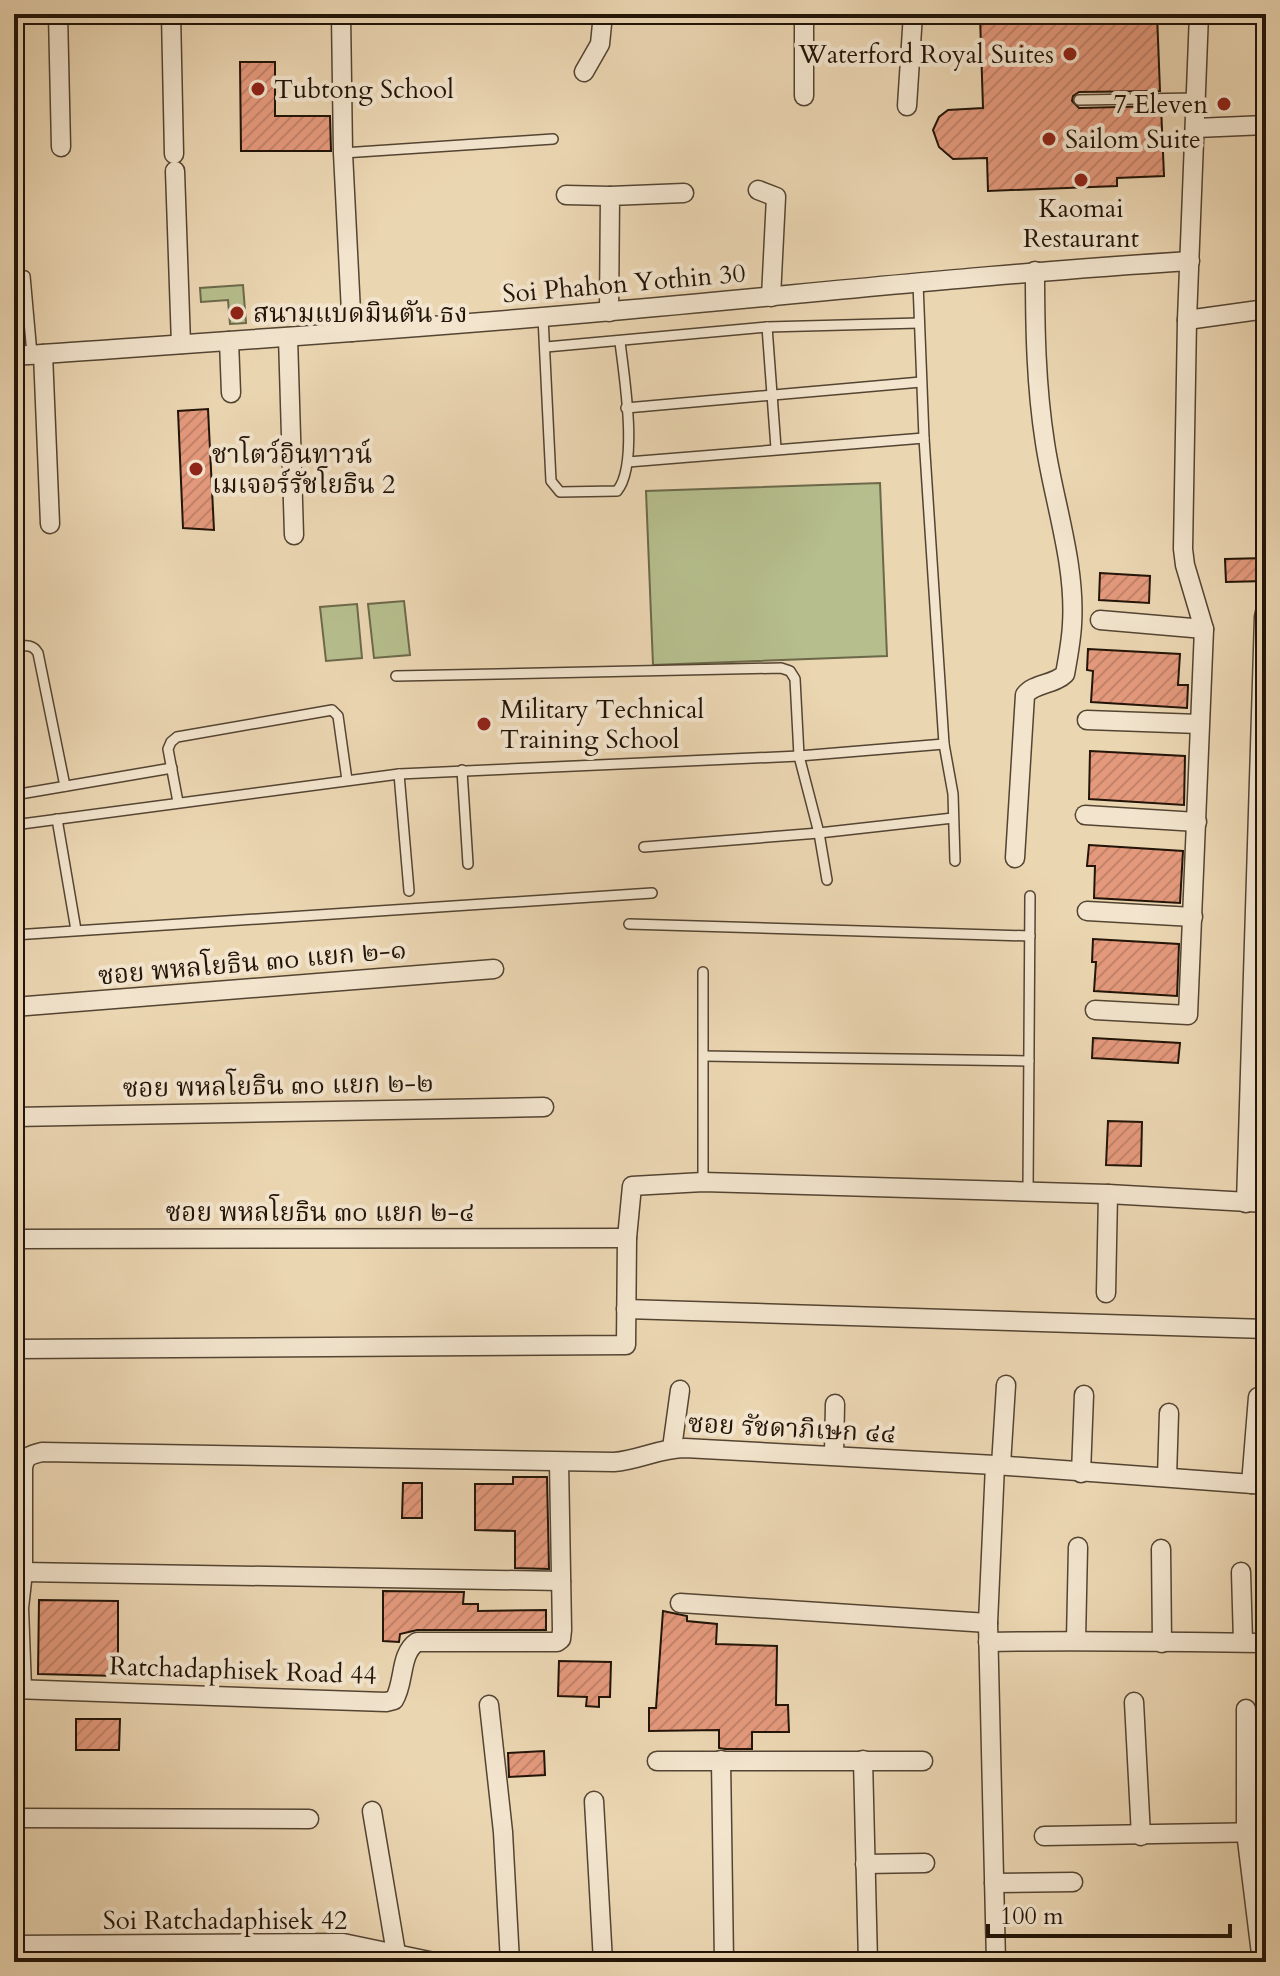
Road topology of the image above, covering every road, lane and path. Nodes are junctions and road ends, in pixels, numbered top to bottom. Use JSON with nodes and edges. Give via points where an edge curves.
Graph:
{"nodes":[{"id":1,"x":58,"y":14,"type":"edge"},
{"id":2,"x":171,"y":14,"type":"edge"},
{"id":3,"x":341,"y":14,"type":"edge"},
{"id":4,"x":603,"y":14,"type":"edge"},
{"id":5,"x":804,"y":14,"type":"edge"},
{"id":6,"x":913,"y":14,"type":"edge"},
{"id":7,"x":1199,"y":14,"type":"edge"},
{"id":8,"x":584,"y":72,"type":"dead end"},
{"id":9,"x":804,"y":96,"type":"dead end"},
{"id":10,"x":1196,"y":98,"type":"junction"},
{"id":11,"x":1079,"y":100,"type":"dead end"},
{"id":12,"x":907,"y":106,"type":"dead end"},
{"id":13,"x":1266,"y":125,"type":"edge"},
{"id":14,"x":1196,"y":128,"type":"junction"},
{"id":15,"x":553,"y":139,"type":"dead end"},
{"id":16,"x":61,"y":147,"type":"dead end"},
{"id":17,"x":343,"y":153,"type":"junction"},
{"id":18,"x":758,"y":190,"type":"dead end"},
{"id":19,"x":684,"y":193,"type":"dead end"},
{"id":20,"x":566,"y":195,"type":"dead end"},
{"id":21,"x":610,"y":196,"type":"junction"},
{"id":22,"x":1190,"y":261,"type":"junction"},
{"id":23,"x":1035,"y":271,"type":"junction"},
{"id":24,"x":25,"y":276,"type":"dead end"},
{"id":25,"x":918,"y":283,"type":"junction"},
{"id":26,"x":771,"y":297,"type":"junction"},
{"id":27,"x":1266,"y":309,"type":"edge"},
{"id":28,"x":609,"y":312,"type":"junction"},
{"id":29,"x":543,"y":317,"type":"junction"},
{"id":30,"x":1187,"y":320,"type":"junction"},
{"id":31,"x":919,"y":323,"type":"junction"},
{"id":32,"x":767,"y":327,"type":"junction"},
{"id":33,"x":352,"y":332,"type":"junction"},
{"id":34,"x":288,"y":337,"type":"junction"},
{"id":35,"x":229,"y":341,"type":"junction"},
{"id":36,"x":620,"y":342,"type":"junction"},
{"id":37,"x":181,"y":344,"type":"junction"},
{"id":38,"x":546,"y":347,"type":"junction"},
{"id":39,"x":30,"y":355,"type":"edge"},
{"id":40,"x":921,"y":382,"type":"junction"},
{"id":41,"x":231,"y":393,"type":"dead end"},
{"id":42,"x":772,"y":395,"type":"junction"},
{"id":43,"x":626,"y":408,"type":"junction"},
{"id":44,"x":924,"y":438,"type":"junction"},
{"id":45,"x":776,"y":448,"type":"junction"},
{"id":46,"x":628,"y":462,"type":"junction"},
{"id":47,"x":50,"y":524,"type":"dead end"},
{"id":48,"x":294,"y":535,"type":"dead end"},
{"id":49,"x":1266,"y":608,"type":"edge"},
{"id":50,"x":1100,"y":620,"type":"dead end"},
{"id":51,"x":1204,"y":629,"type":"junction"},
{"id":52,"x":14,"y":647,"type":"edge"},
{"id":53,"x":396,"y":676,"type":"dead end"},
{"id":54,"x":1264,"y":694,"type":"edge"},
{"id":55,"x":1087,"y":720,"type":"dead end"},
{"id":56,"x":1199,"y":724,"type":"junction"},
{"id":57,"x":944,"y":744,"type":"junction"},
{"id":58,"x":799,"y":756,"type":"junction"},
{"id":59,"x":172,"y":768,"type":"junction"},
{"id":60,"x":462,"y":770,"type":"junction"},
{"id":61,"x":399,"y":774,"type":"junction"},
{"id":62,"x":347,"y":780,"type":"junction"},
{"id":63,"x":65,"y":786,"type":"junction"},
{"id":64,"x":14,"y":795,"type":"edge"},
{"id":65,"x":178,"y":802,"type":"junction"},
{"id":66,"x":1085,"y":815,"type":"dead end"},
{"id":67,"x":1262,"y":816,"type":"edge"},
{"id":68,"x":953,"y":818,"type":"junction"},
{"id":69,"x":57,"y":819,"type":"junction"},
{"id":70,"x":1197,"y":822,"type":"junction"},
{"id":71,"x":14,"y":825,"type":"edge"},
{"id":72,"x":819,"y":833,"type":"junction"},
{"id":73,"x":644,"y":847,"type":"dead end"},
{"id":74,"x":1015,"y":858,"type":"dead end"},
{"id":75,"x":955,"y":861,"type":"dead end"},
{"id":76,"x":468,"y":864,"type":"dead end"},
{"id":77,"x":827,"y":880,"type":"dead end"},
{"id":78,"x":409,"y":891,"type":"dead end"},
{"id":79,"x":652,"y":893,"type":"dead end"},
{"id":80,"x":1030,"y":896,"type":"dead end"},
{"id":81,"x":1087,"y":911,"type":"dead end"},
{"id":82,"x":1193,"y":917,"type":"junction"},
{"id":83,"x":629,"y":924,"type":"dead end"},
{"id":84,"x":1260,"y":926,"type":"edge"},
{"id":85,"x":76,"y":930,"type":"junction"},
{"id":86,"x":14,"y":935,"type":"edge"},
{"id":87,"x":1030,"y":936,"type":"junction"},
{"id":88,"x":494,"y":969,"type":"dead end"},
{"id":89,"x":703,"y":972,"type":"dead end"},
{"id":90,"x":14,"y":1007,"type":"edge"},
{"id":91,"x":1095,"y":1010,"type":"dead end"},
{"id":92,"x":704,"y":1056,"type":"junction"},
{"id":93,"x":1029,"y":1061,"type":"junction"},
{"id":94,"x":544,"y":1107,"type":"dead end"},
{"id":95,"x":14,"y":1117,"type":"edge"},
{"id":96,"x":703,"y":1182,"type":"junction"},
{"id":97,"x":1028,"y":1192,"type":"junction"},
{"id":98,"x":1108,"y":1194,"type":"junction"},
{"id":99,"x":1246,"y":1203,"type":"junction"},
{"id":100,"x":1266,"y":1203,"type":"edge"},
{"id":101,"x":627,"y":1238,"type":"junction"},
{"id":102,"x":14,"y":1239,"type":"edge"},
{"id":103,"x":1106,"y":1293,"type":"dead end"},
{"id":104,"x":626,"y":1309,"type":"junction"},
{"id":105,"x":1266,"y":1329,"type":"edge"},
{"id":106,"x":14,"y":1349,"type":"edge"},
{"id":107,"x":1006,"y":1385,"type":"dead end"},
{"id":108,"x":680,"y":1390,"type":"dead end"},
{"id":109,"x":1084,"y":1395,"type":"dead end"},
{"id":110,"x":1258,"y":1397,"type":"dead end"},
{"id":111,"x":835,"y":1404,"type":"dead end"},
{"id":112,"x":1169,"y":1413,"type":"dead end"},
{"id":113,"x":672,"y":1448,"type":"junction"},
{"id":114,"x":834,"y":1455,"type":"junction"},
{"id":115,"x":559,"y":1462,"type":"junction"},
{"id":116,"x":998,"y":1465,"type":"junction"},
{"id":117,"x":1081,"y":1473,"type":"junction"},
{"id":118,"x":1167,"y":1477,"type":"junction"},
{"id":119,"x":1258,"y":1484,"type":"edge"},
{"id":120,"x":1078,"y":1547,"type":"dead end"},
{"id":121,"x":1161,"y":1549,"type":"dead end"},
{"id":122,"x":23,"y":1572,"type":"junction"},
{"id":123,"x":1241,"y":1572,"type":"dead end"},
{"id":124,"x":561,"y":1581,"type":"junction"},
{"id":125,"x":680,"y":1603,"type":"dead end"},
{"id":126,"x":16,"y":1608,"type":"edge"},
{"id":127,"x":988,"y":1623,"type":"junction"},
{"id":128,"x":1076,"y":1640,"type":"junction"},
{"id":129,"x":988,"y":1642,"type":"junction"},
{"id":130,"x":1243,"y":1642,"type":"junction"},
{"id":131,"x":1162,"y":1643,"type":"junction"},
{"id":132,"x":1266,"y":1643,"type":"edge"},
{"id":133,"x":18,"y":1689,"type":"edge"},
{"id":134,"x":1134,"y":1702,"type":"dead end"},
{"id":135,"x":489,"y":1705,"type":"dead end"},
{"id":136,"x":1246,"y":1709,"type":"dead end"},
{"id":137,"x":721,"y":1760,"type":"junction"},
{"id":138,"x":863,"y":1760,"type":"junction"},
{"id":139,"x":657,"y":1761,"type":"dead end"},
{"id":140,"x":923,"y":1761,"type":"dead end"},
{"id":141,"x":594,"y":1801,"type":"dead end"},
{"id":142,"x":372,"y":1811,"type":"dead end"},
{"id":143,"x":14,"y":1818,"type":"edge"},
{"id":144,"x":309,"y":1819,"type":"dead end"},
{"id":145,"x":1246,"y":1832,"type":"junction"},
{"id":146,"x":1266,"y":1832,"type":"edge"},
{"id":147,"x":1044,"y":1836,"type":"dead end"},
{"id":148,"x":1141,"y":1836,"type":"junction"},
{"id":149,"x":925,"y":1863,"type":"dead end"},
{"id":150,"x":865,"y":1864,"type":"junction"},
{"id":151,"x":1073,"y":1882,"type":"dead end"},
{"id":152,"x":994,"y":1883,"type":"junction"},
{"id":153,"x":17,"y":1951,"type":"edge"},
{"id":154,"x":396,"y":1953,"type":"junction"},
{"id":155,"x":434,"y":1962,"type":"edge"},
{"id":156,"x":510,"y":1962,"type":"edge"},
{"id":157,"x":603,"y":1962,"type":"edge"},
{"id":158,"x":724,"y":1962,"type":"edge"},
{"id":159,"x":868,"y":1962,"type":"edge"},
{"id":160,"x":996,"y":1962,"type":"edge"},
{"id":161,"x":1262,"y":1962,"type":"edge"}],
"edges":[{"from":1,"to":16,"type":"street"},
{"from":2,"to":37,"type":"street"},
{"from":3,"to":17,"type":"street"},
{"from":4,"to":8,"type":"street","via":[[600,44]]},
{"from":5,"to":9,"type":"street"},
{"from":6,"to":12,"type":"street"},
{"from":7,"to":10,"type":"street"},
{"from":10,"to":11,"type":"lane"},
{"from":10,"to":14,"type":"street"},
{"from":13,"to":14,"type":"street"},
{"from":14,"to":22,"type":"street"},
{"from":15,"to":17,"type":"lane"},
{"from":17,"to":33,"type":"street"},
{"from":18,"to":26,"type":"street","via":[[776,197]]},
{"from":19,"to":21,"type":"street"},
{"from":20,"to":21,"type":"street"},
{"from":21,"to":28,"type":"street"},
{"from":22,"to":23,"type":"street","name":"Soi Phahon Yothin 30"},
{"from":22,"to":30,"type":"street"},
{"from":23,"to":25,"type":"street","name":"Soi Phahon Yothin 30"},
{"from":23,"to":74,"type":"street","via":[[1041,411],[1063,529],[1072,624],[1065,674],[1025,695]]},
{"from":24,"to":39,"type":"lane"},
{"from":25,"to":26,"type":"street","name":"Soi Phahon Yothin 30"},
{"from":25,"to":31,"type":"lane"},
{"from":26,"to":28,"type":"street","name":"Soi Phahon Yothin 30"},
{"from":27,"to":30,"type":"street"},
{"from":28,"to":29,"type":"street","name":"Soi Phahon Yothin 30"},
{"from":29,"to":33,"type":"street","name":"Soi Phahon Yothin 30"},
{"from":29,"to":38,"type":"lane"},
{"from":30,"to":51,"type":"street","via":[[1183,549]]},
{"from":31,"to":32,"type":"lane"},
{"from":31,"to":40,"type":"lane"},
{"from":32,"to":36,"type":"lane"},
{"from":32,"to":42,"type":"lane"},
{"from":33,"to":34,"type":"street","name":"Soi Phahon Yothin 30"},
{"from":34,"to":35,"type":"street","name":"Soi Phahon Yothin 30"},
{"from":34,"to":48,"type":"street"},
{"from":35,"to":37,"type":"street","name":"Soi Phahon Yothin 30"},
{"from":35,"to":41,"type":"street"},
{"from":36,"to":38,"type":"lane"},
{"from":36,"to":43,"type":"lane"},
{"from":37,"to":39,"type":"street","name":"Soi Phahon Yothin 30"},
{"from":38,"to":46,"type":"lane","via":[[554,487],[560,492],[617,491]]},
{"from":39,"to":47,"type":"street"},
{"from":40,"to":42,"type":"lane"},
{"from":40,"to":44,"type":"lane"},
{"from":42,"to":43,"type":"lane"},
{"from":42,"to":45,"type":"lane"},
{"from":43,"to":46,"type":"lane"},
{"from":44,"to":45,"type":"lane"},
{"from":44,"to":57,"type":"lane"},
{"from":45,"to":46,"type":"lane"},
{"from":49,"to":54,"type":"street"},
{"from":50,"to":51,"type":"street"},
{"from":51,"to":56,"type":"street"},
{"from":52,"to":63,"type":"lane","via":[[28,645],[38,653]]},
{"from":53,"to":58,"type":"lane","via":[[781,668],[795,679]]},
{"from":54,"to":67,"type":"street"},
{"from":55,"to":56,"type":"street"},
{"from":56,"to":70,"type":"street"},
{"from":57,"to":58,"type":"lane"},
{"from":57,"to":68,"type":"lane"},
{"from":58,"to":60,"type":"lane"},
{"from":58,"to":72,"type":"lane"},
{"from":59,"to":62,"type":"lane","via":[[168,749],[177,737],[332,710],[338,716]]},
{"from":59,"to":63,"type":"lane"},
{"from":59,"to":65,"type":"lane"},
{"from":60,"to":61,"type":"lane"},
{"from":60,"to":76,"type":"lane"},
{"from":61,"to":62,"type":"lane"},
{"from":61,"to":78,"type":"lane"},
{"from":62,"to":65,"type":"lane"},
{"from":63,"to":64,"type":"lane"},
{"from":65,"to":69,"type":"lane"},
{"from":66,"to":70,"type":"street"},
{"from":67,"to":84,"type":"street"},
{"from":68,"to":72,"type":"lane"},
{"from":68,"to":75,"type":"lane"},
{"from":69,"to":71,"type":"lane"},
{"from":69,"to":85,"type":"lane"},
{"from":70,"to":82,"type":"street"},
{"from":72,"to":73,"type":"lane"},
{"from":72,"to":77,"type":"lane"},
{"from":79,"to":85,"type":"lane"},
{"from":80,"to":87,"type":"lane"},
{"from":81,"to":82,"type":"street"},
{"from":82,"to":91,"type":"street","via":[[1188,1015]]},
{"from":83,"to":87,"type":"lane"},
{"from":84,"to":99,"type":"street"},
{"from":85,"to":86,"type":"lane"},
{"from":87,"to":93,"type":"lane"},
{"from":88,"to":90,"type":"street","name":"ซอย พหลโยธิน ๓๐ แยก ๒-๑"},
{"from":89,"to":92,"type":"lane"},
{"from":92,"to":93,"type":"lane"},
{"from":92,"to":96,"type":"lane"},
{"from":93,"to":97,"type":"lane"},
{"from":94,"to":95,"type":"street","name":"ซอย พหลโยธิน ๓๐ แยก ๒-๒"},
{"from":96,"to":97,"type":"street"},
{"from":96,"to":101,"type":"street","via":[[632,1186]]},
{"from":97,"to":98,"type":"street"},
{"from":98,"to":99,"type":"street"},
{"from":98,"to":103,"type":"street"},
{"from":99,"to":100,"type":"street"},
{"from":101,"to":102,"type":"street","name":"ซอย พหลโยธิน ๓๐ แยก ๒-๔"},
{"from":101,"to":104,"type":"street"},
{"from":104,"to":105,"type":"street"},
{"from":104,"to":106,"type":"street","via":[[626,1345]]},
{"from":107,"to":116,"type":"street"},
{"from":108,"to":113,"type":"street"},
{"from":109,"to":117,"type":"street"},
{"from":110,"to":119,"type":"street"},
{"from":111,"to":114,"type":"street"},
{"from":112,"to":118,"type":"street"},
{"from":113,"to":114,"type":"street","name":"ซอย รัชดาภิเษก ๔๔"},
{"from":113,"to":115,"type":"street","name":"ซอย รัชดาภิเษก ๔๔","via":[[632,1460]]},
{"from":114,"to":116,"type":"street","name":"ซอย รัชดาภิเษก ๔๔"},
{"from":115,"to":122,"type":"street","name":"ซอย รัชดาภิเษก ๔๔","via":[[42,1452],[24,1460]]},
{"from":115,"to":124,"type":"street","name":"Ratchadaphisek Road 44"},
{"from":116,"to":117,"type":"street","name":"ซอย รัชดาภิเษก ๔๔"},
{"from":116,"to":127,"type":"street"},
{"from":117,"to":118,"type":"street","name":"ซอย รัชดาภิเษก ๔๔"},
{"from":118,"to":119,"type":"street","name":"ซอย รัชดาภิเษก ๔๔"},
{"from":120,"to":128,"type":"street"},
{"from":121,"to":131,"type":"street"},
{"from":122,"to":124,"type":"street"},
{"from":122,"to":126,"type":"street"},
{"from":123,"to":130,"type":"street"},
{"from":124,"to":133,"type":"street","name":"Ratchadaphisek Road 44","via":[[562,1630],[557,1642],[417,1642],[407,1653],[399,1692],[386,1702]]},
{"from":125,"to":127,"type":"street"},
{"from":126,"to":133,"type":"street"},
{"from":127,"to":129,"type":"street"},
{"from":128,"to":129,"type":"street"},
{"from":128,"to":131,"type":"street"},
{"from":129,"to":152,"type":"street"},
{"from":130,"to":131,"type":"street"},
{"from":130,"to":132,"type":"street"},
{"from":134,"to":148,"type":"street"},
{"from":135,"to":156,"type":"street"},
{"from":136,"to":145,"type":"street"},
{"from":137,"to":138,"type":"street"},
{"from":137,"to":139,"type":"street"},
{"from":137,"to":158,"type":"street"},
{"from":138,"to":140,"type":"street"},
{"from":138,"to":150,"type":"street"},
{"from":141,"to":157,"type":"street"},
{"from":142,"to":154,"type":"street"},
{"from":143,"to":144,"type":"street"},
{"from":145,"to":146,"type":"street"},
{"from":145,"to":148,"type":"street"},
{"from":145,"to":161,"type":"street"},
{"from":147,"to":148,"type":"street"},
{"from":149,"to":150,"type":"street"},
{"from":150,"to":159,"type":"street"},
{"from":151,"to":152,"type":"street"},
{"from":152,"to":160,"type":"street"},
{"from":153,"to":154,"type":"street","name":"Soi Ratchadaphisek 42","via":[[343,1943]]},
{"from":154,"to":155,"type":"street","name":"Soi Ratchadaphisek 42"}]}
